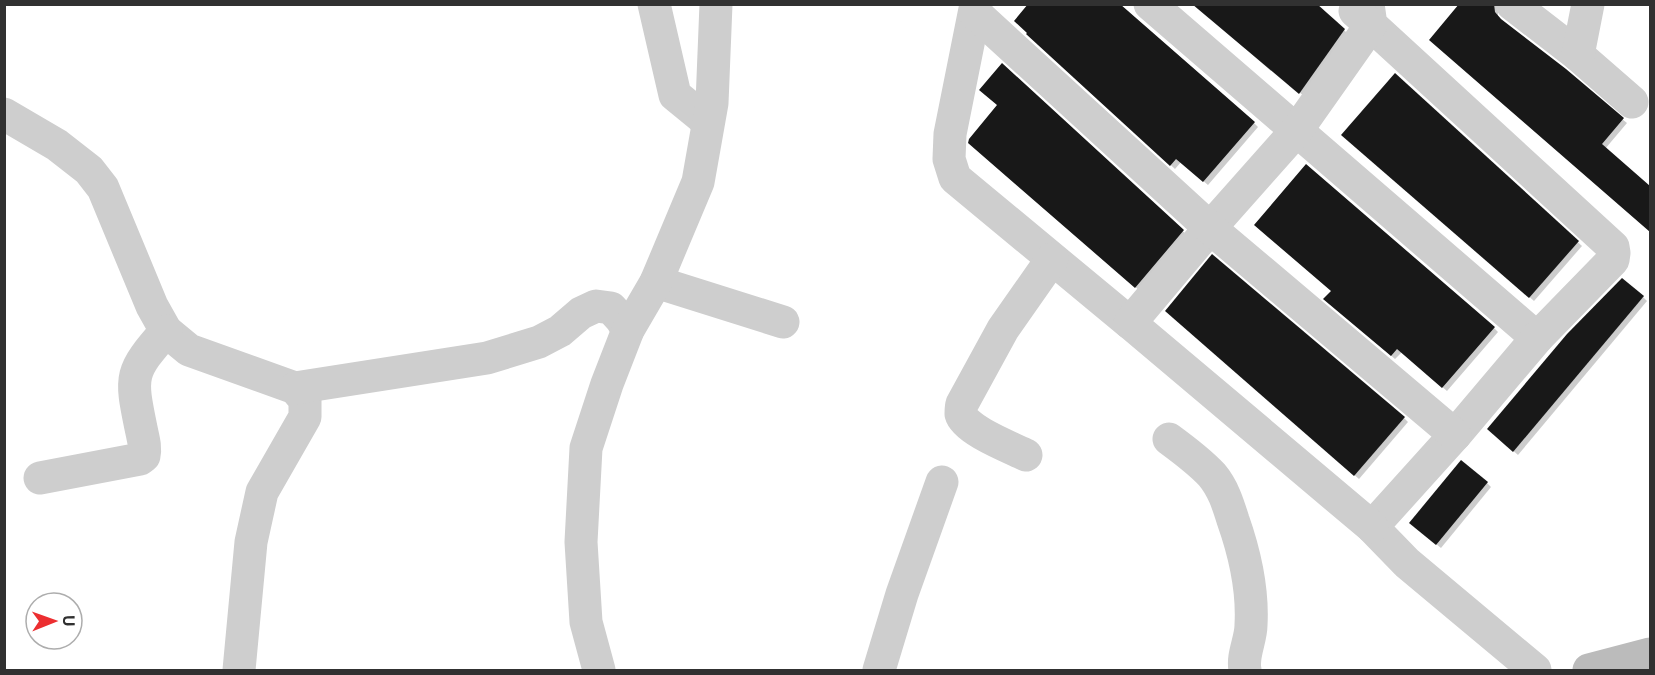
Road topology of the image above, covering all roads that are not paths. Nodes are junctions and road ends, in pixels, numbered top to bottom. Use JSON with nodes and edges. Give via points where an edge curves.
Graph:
{"nodes":[{"id":1,"x":654,"y":4,"type":"edge"},
{"id":2,"x":716,"y":4,"type":"edge"},
{"id":3,"x":1150,"y":4,"type":"edge"},
{"id":4,"x":1512,"y":4,"type":"edge"},
{"id":5,"x":1588,"y":4,"type":"edge"},
{"id":6,"x":976,"y":9,"type":"edge"},
{"id":7,"x":1362,"y":11,"type":"edge"},
{"id":8,"x":1578,"y":55,"type":"junction"},
{"id":9,"x":1632,"y":102,"type":"dead end"},
{"id":10,"x":4,"y":114,"type":"edge"},
{"id":11,"x":708,"y":122,"type":"junction"},
{"id":12,"x":1297,"y":130,"type":"junction"},
{"id":13,"x":1210,"y":228,"type":"junction"},
{"id":14,"x":1052,"y":259,"type":"junction"},
{"id":15,"x":656,"y":282,"type":"junction"},
{"id":16,"x":783,"y":322,"type":"dead end"},
{"id":17,"x":1130,"y":323,"type":"junction"},
{"id":18,"x":628,"y":330,"type":"junction"},
{"id":19,"x":166,"y":331,"type":"junction"},
{"id":20,"x":1537,"y":338,"type":"junction"},
{"id":21,"x":295,"y":388,"type":"junction"},
{"id":22,"x":1455,"y":435,"type":"junction"},
{"id":23,"x":1169,"y":440,"type":"dead end"},
{"id":24,"x":1026,"y":455,"type":"dead end"},
{"id":25,"x":40,"y":478,"type":"dead end"},
{"id":26,"x":942,"y":482,"type":"dead end"},
{"id":27,"x":1372,"y":527,"type":"junction"},
{"id":28,"x":1650,"y":654,"type":"edge"},
{"id":29,"x":239,"y":670,"type":"edge"},
{"id":30,"x":599,"y":670,"type":"edge"},
{"id":31,"x":879,"y":670,"type":"edge"},
{"id":32,"x":1245,"y":670,"type":"edge"},
{"id":33,"x":1535,"y":670,"type":"edge"},
{"id":34,"x":1590,"y":670,"type":"edge"}],
"edges":[{"from":1,"to":11,"type":"street","via":[[675,95]]},
{"from":2,"to":11,"type":"street"},
{"from":3,"to":12,"type":"street"},
{"from":4,"to":8,"type":"street"},
{"from":5,"to":8,"type":"street"},
{"from":6,"to":13,"type":"street"},
{"from":6,"to":14,"type":"street","via":[[950,134],[955,178]]},
{"from":7,"to":12,"type":"street"},
{"from":7,"to":20,"type":"street","via":[[1612,247],[1613,260]]},
{"from":8,"to":9,"type":"street"},
{"from":10,"to":19,"type":"street","via":[[57,146],[89,170],[103,188]]},
{"from":11,"to":15,"type":"street","via":[[698,182]]},
{"from":12,"to":13,"type":"street"},
{"from":12,"to":20,"type":"street"},
{"from":13,"to":17,"type":"street"},
{"from":13,"to":22,"type":"street"},
{"from":14,"to":17,"type":"street"},
{"from":14,"to":24,"type":"street","via":[[1003,329],[962,404],[961,414],[972,428]]},
{"from":15,"to":16,"type":"street"},
{"from":15,"to":18,"type":"street"},
{"from":17,"to":27,"type":"street"},
{"from":18,"to":21,"type":"street","via":[[611,308],[596,306],[539,342],[487,358]]},
{"from":18,"to":30,"type":"street","via":[[586,448],[582,554],[586,622]]},
{"from":19,"to":21,"type":"street","via":[[189,350]]},
{"from":19,"to":25,"type":"street","via":[[135,373],[144,456]]},
{"from":20,"to":22,"type":"street"},
{"from":21,"to":29,"type":"street","via":[[304,400],[305,417],[262,492],[251,542]]},
{"from":22,"to":27,"type":"street"},
{"from":23,"to":32,"type":"street","via":[[1193,457],[1225,495],[1244,554],[1250,589],[1251,627]]},
{"from":26,"to":31,"type":"street"},
{"from":27,"to":33,"type":"street","via":[[1407,563]]},
{"from":28,"to":34,"type":"street"}]}
